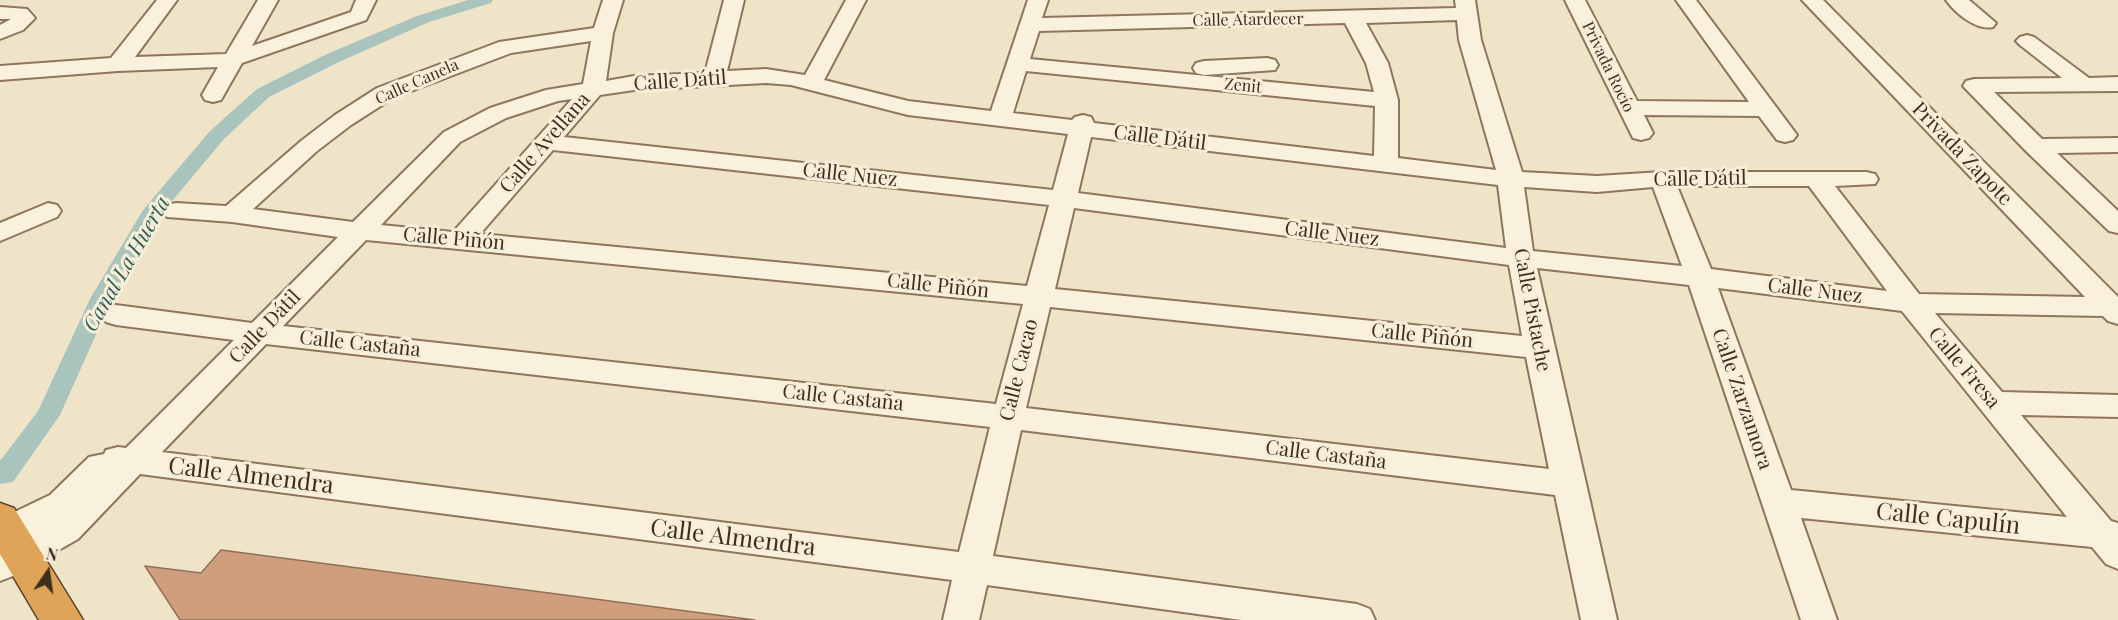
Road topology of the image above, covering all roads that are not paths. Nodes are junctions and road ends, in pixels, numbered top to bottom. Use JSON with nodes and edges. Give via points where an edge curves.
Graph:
{"nodes":[{"id":1,"x":26,"y":0,"type":"edge"},
{"id":2,"x":167,"y":0,"type":"edge"},
{"id":3,"x":268,"y":0,"type":"edge"},
{"id":4,"x":366,"y":0,"type":"edge"},
{"id":5,"x":613,"y":0,"type":"edge"},
{"id":6,"x":734,"y":0,"type":"edge"},
{"id":7,"x":856,"y":0,"type":"edge"},
{"id":8,"x":1038,"y":0,"type":"edge"},
{"id":9,"x":1575,"y":0,"type":"edge"},
{"id":10,"x":1686,"y":0,"type":"edge"},
{"id":11,"x":1812,"y":0,"type":"edge"},
{"id":12,"x":1956,"y":0,"type":"edge"},
{"id":13,"x":1466,"y":7,"type":"edge"},
{"id":14,"x":1258,"y":10,"type":"edge"},
{"id":15,"x":0,"y":12,"type":"edge"},
{"id":16,"x":1353,"y":18,"type":"junction"},
{"id":17,"x":1986,"y":24,"type":"dead end"},
{"id":18,"x":1030,"y":25,"type":"junction"},
{"id":19,"x":603,"y":33,"type":"junction"},
{"id":20,"x":0,"y":34,"type":"edge"},
{"id":21,"x":2028,"y":40,"type":"dead end"},
{"id":22,"x":0,"y":41,"type":"edge"},
{"id":23,"x":231,"y":60,"type":"junction"},
{"id":24,"x":118,"y":64,"type":"junction"},
{"id":25,"x":1018,"y":64,"type":"junction"},
{"id":26,"x":1267,"y":65,"type":"junction"},
{"id":27,"x":0,"y":73,"type":"edge"},
{"id":28,"x":1100,"y":73,"type":"junction"},
{"id":29,"x":715,"y":74,"type":"junction"},
{"id":30,"x":816,"y":75,"type":"junction"},
{"id":31,"x":2082,"y":83,"type":"junction"},
{"id":32,"x":594,"y":84,"type":"junction"},
{"id":33,"x":2118,"y":84,"type":"edge"},
{"id":34,"x":1257,"y":88,"type":"junction"},
{"id":35,"x":213,"y":95,"type":"dead end"},
{"id":36,"x":1387,"y":100,"type":"junction"},
{"id":37,"x":1628,"y":108,"type":"junction"},
{"id":38,"x":1765,"y":108,"type":"junction"},
{"id":39,"x":1001,"y":116,"type":"junction"},
{"id":40,"x":1082,"y":126,"type":"junction"},
{"id":41,"x":1641,"y":133,"type":"dead end"},
{"id":42,"x":1785,"y":135,"type":"dead end"},
{"id":43,"x":547,"y":142,"type":"junction"},
{"id":44,"x":2118,"y":145,"type":"edge"},
{"id":45,"x":2034,"y":146,"type":"junction"},
{"id":46,"x":1386,"y":161,"type":"junction"},
{"id":47,"x":1518,"y":177,"type":"junction"},
{"id":48,"x":1815,"y":178,"type":"junction"},
{"id":49,"x":1662,"y":179,"type":"junction"},
{"id":50,"x":1866,"y":179,"type":"dead end"},
{"id":51,"x":1063,"y":199,"type":"junction"},
{"id":52,"x":48,"y":211,"type":"dead end"},
{"id":53,"x":176,"y":211,"type":"dead end"},
{"id":54,"x":232,"y":214,"type":"junction"},
{"id":55,"x":2116,"y":220,"type":"edge"},
{"id":56,"x":348,"y":230,"type":"junction"},
{"id":57,"x":0,"y":233,"type":"edge"},
{"id":58,"x":461,"y":239,"type":"junction"},
{"id":59,"x":1521,"y":258,"type":"junction"},
{"id":60,"x":1700,"y":277,"type":"junction"},
{"id":61,"x":1037,"y":296,"type":"junction"},
{"id":62,"x":1911,"y":303,"type":"junction"},
{"id":63,"x":2116,"y":309,"type":"edge"},
{"id":64,"x":116,"y":315,"type":"dead end"},
{"id":65,"x":248,"y":332,"type":"junction"},
{"id":66,"x":1539,"y":348,"type":"junction"},
{"id":67,"x":1994,"y":403,"type":"junction"},
{"id":68,"x":2118,"y":406,"type":"edge"},
{"id":69,"x":1008,"y":417,"type":"junction"},
{"id":70,"x":121,"y":460,"type":"junction"},
{"id":71,"x":1570,"y":484,"type":"junction"},
{"id":72,"x":1778,"y":502,"type":"junction"},
{"id":73,"x":6,"y":541,"type":"edge"},
{"id":74,"x":2113,"y":542,"type":"edge"},
{"id":75,"x":972,"y":568,"type":"junction"},
{"id":76,"x":62,"y":620,"type":"edge"},
{"id":77,"x":961,"y":620,"type":"edge"},
{"id":78,"x":1357,"y":620,"type":"edge"},
{"id":79,"x":1599,"y":620,"type":"edge"},
{"id":80,"x":1819,"y":620,"type":"edge"}],
"edges":[{"from":1,"to":15,"type":"street"},
{"from":2,"to":24,"type":"street"},
{"from":3,"to":23,"type":"street"},
{"from":4,"to":23,"type":"street","via":[[358,16]]},
{"from":5,"to":19,"type":"street","name":"Calle Avellana"},
{"from":6,"to":29,"type":"street"},
{"from":7,"to":30,"type":"street"},
{"from":8,"to":18,"type":"street"},
{"from":9,"to":37,"type":"street","name":"Privada Rocío"},
{"from":10,"to":38,"type":"street"},
{"from":11,"to":63,"type":"street","name":"Privada Zapote"},
{"from":12,"to":17,"type":"street"},
{"from":13,"to":16,"type":"street","name":"Calle Atardecer"},
{"from":13,"to":47,"type":"street","name":"Calle Pistache","via":[[1470,40]]},
{"from":14,"to":16,"type":"street","name":"Calle Atardecer"},
{"from":14,"to":18,"type":"street","name":"Calle Atardecer"},
{"from":14,"to":26,"type":"street"},
{"from":15,"to":20,"type":"street","via":[[20,13],[25,18]]},
{"from":16,"to":36,"type":"street","via":[[1377,63]]},
{"from":18,"to":25,"type":"street"},
{"from":19,"to":32,"type":"street","name":"Calle Avellana"},
{"from":19,"to":54,"type":"street","name":"Calle Canela","via":[[507,47],[385,93],[309,146]]},
{"from":20,"to":22,"type":"street"},
{"from":21,"to":31,"type":"street"},
{"from":23,"to":24,"type":"street"},
{"from":23,"to":35,"type":"street"},
{"from":24,"to":27,"type":"street"},
{"from":25,"to":28,"type":"street","name":"Zenit"},
{"from":25,"to":39,"type":"street"},
{"from":26,"to":28,"type":"street","name":"Zenit"},
{"from":26,"to":34,"type":"street"},
{"from":28,"to":34,"type":"street","name":"Zenit"},
{"from":29,"to":30,"type":"street","name":"Calle Dátil","via":[[779,68]]},
{"from":29,"to":32,"type":"street","name":"Calle Dátil"},
{"from":29,"to":39,"type":"street","name":"Calle Dátil","via":[[791,78],[908,108]]},
{"from":30,"to":39,"type":"street","name":"Calle Dátil","via":[[924,104]]},
{"from":31,"to":33,"type":"street"},
{"from":31,"to":45,"type":"street","via":[[1974,86]]},
{"from":32,"to":43,"type":"street","name":"Calle Avellana"},
{"from":32,"to":56,"type":"street","name":"Calle Dátil","via":[[498,113],[452,137]]},
{"from":34,"to":36,"type":"street","name":"Zenit"},
{"from":36,"to":46,"type":"street"},
{"from":37,"to":38,"type":"street"},
{"from":37,"to":41,"type":"street","name":"Privada Rocío"},
{"from":38,"to":42,"type":"street"},
{"from":39,"to":40,"type":"street","name":"Calle Dátil"},
{"from":40,"to":46,"type":"street","name":"Calle Dátil"},
{"from":40,"to":51,"type":"street","name":"Calle Cacao"},
{"from":43,"to":51,"type":"street","name":"Calle Nuez"},
{"from":43,"to":58,"type":"street","name":"Calle Avellana"},
{"from":44,"to":45,"type":"street"},
{"from":45,"to":55,"type":"street"},
{"from":46,"to":47,"type":"street","name":"Calle Dátil"},
{"from":47,"to":49,"type":"street","name":"Calle Dátil","via":[[1597,184]]},
{"from":47,"to":59,"type":"street","name":"Calle Pistache"},
{"from":48,"to":49,"type":"street","name":"Calle Dátil"},
{"from":48,"to":50,"type":"street","name":"Calle Dátil"},
{"from":48,"to":62,"type":"street","name":"Calle Fresa"},
{"from":49,"to":60,"type":"street","name":"Calle Zarzamora"},
{"from":51,"to":59,"type":"street","name":"Calle Nuez"},
{"from":51,"to":61,"type":"street","name":"Calle Cacao"},
{"from":52,"to":57,"type":"street"},
{"from":53,"to":54,"type":"street"},
{"from":54,"to":56,"type":"street"},
{"from":56,"to":58,"type":"street","name":"Calle Piñón"},
{"from":56,"to":65,"type":"street","name":"Calle Dátil"},
{"from":58,"to":61,"type":"street","name":"Calle Piñón"},
{"from":59,"to":60,"type":"street","name":"Calle Nuez"},
{"from":59,"to":66,"type":"street","name":"Calle Pistache"},
{"from":60,"to":62,"type":"street","name":"Calle Nuez"},
{"from":60,"to":72,"type":"street","name":"Calle Zarzamora"},
{"from":61,"to":66,"type":"street","name":"Calle Piñón"},
{"from":61,"to":69,"type":"street","name":"Calle Cacao"},
{"from":62,"to":63,"type":"street","name":"Calle Nuez"},
{"from":62,"to":67,"type":"street","name":"Calle Fresa"},
{"from":64,"to":65,"type":"street","name":"Calle Castaña"},
{"from":65,"to":69,"type":"street","name":"Calle Castaña"},
{"from":65,"to":70,"type":"street","name":"Calle Dátil"},
{"from":66,"to":71,"type":"street","name":"Calle Pistache"},
{"from":67,"to":68,"type":"street"},
{"from":67,"to":74,"type":"street","name":"Calle Fresa"},
{"from":69,"to":71,"type":"street","name":"Calle Castaña"},
{"from":69,"to":75,"type":"street","name":"Calle Cacao"},
{"from":70,"to":73,"type":"street","name":"Calle Dátil","via":[[66,529]]},
{"from":70,"to":75,"type":"street","name":"Calle Almendra"},
{"from":71,"to":79,"type":"street","name":"Calle Pistache"},
{"from":72,"to":74,"type":"street","name":"Calle Capulín"},
{"from":72,"to":80,"type":"street","name":"Calle Zarzamora"},
{"from":73,"to":76,"type":"highway"},
{"from":75,"to":77,"type":"street","name":"Calle Cacao"},
{"from":75,"to":78,"type":"street","name":"Calle Almendra"}]}
